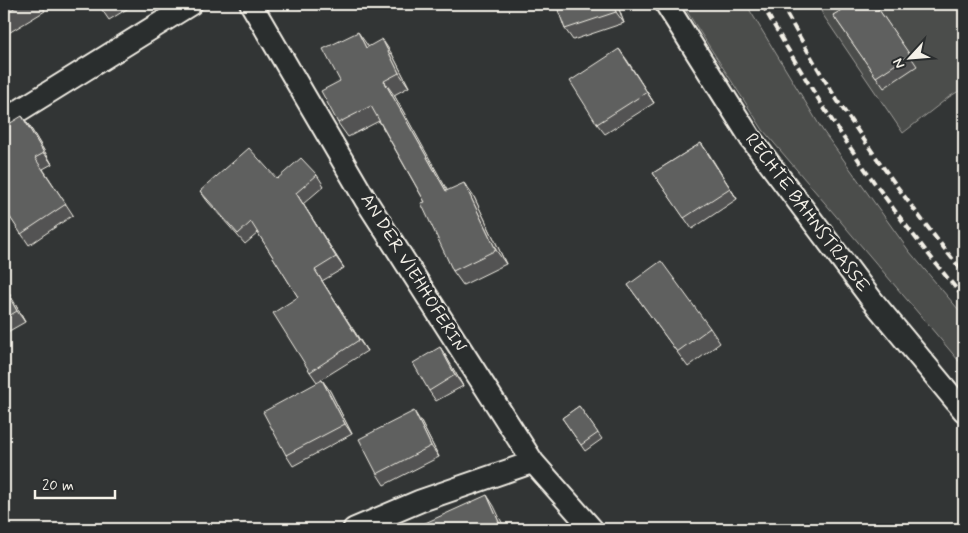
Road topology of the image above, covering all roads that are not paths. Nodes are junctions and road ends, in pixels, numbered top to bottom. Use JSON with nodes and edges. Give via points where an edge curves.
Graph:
{"nodes":[{"id":1,"x":191,"y":4,"type":"edge"},
{"id":2,"x":251,"y":4,"type":"edge"},
{"id":3,"x":666,"y":4,"type":"edge"},
{"id":4,"x":4,"y":120,"type":"edge"},
{"id":5,"x":964,"y":411,"type":"edge"},
{"id":6,"x":533,"y":462,"type":"junction"},
{"id":7,"x":354,"y":529,"type":"edge"},
{"id":8,"x":592,"y":529,"type":"edge"}],
"edges":[{"from":1,"to":4,"type":"street"},
{"from":2,"to":6,"type":"street","name":"AN DER VIEHHOFERIN","via":[[365,199]]},
{"from":3,"to":5,"type":"street","name":"RECHTE BAHNSTRASSE","via":[[751,139],[872,300]]},
{"from":6,"to":7,"type":"street","via":[[420,501]]},
{"from":6,"to":8,"type":"street","name":"AN DER VIEHHOFERIN"}]}
